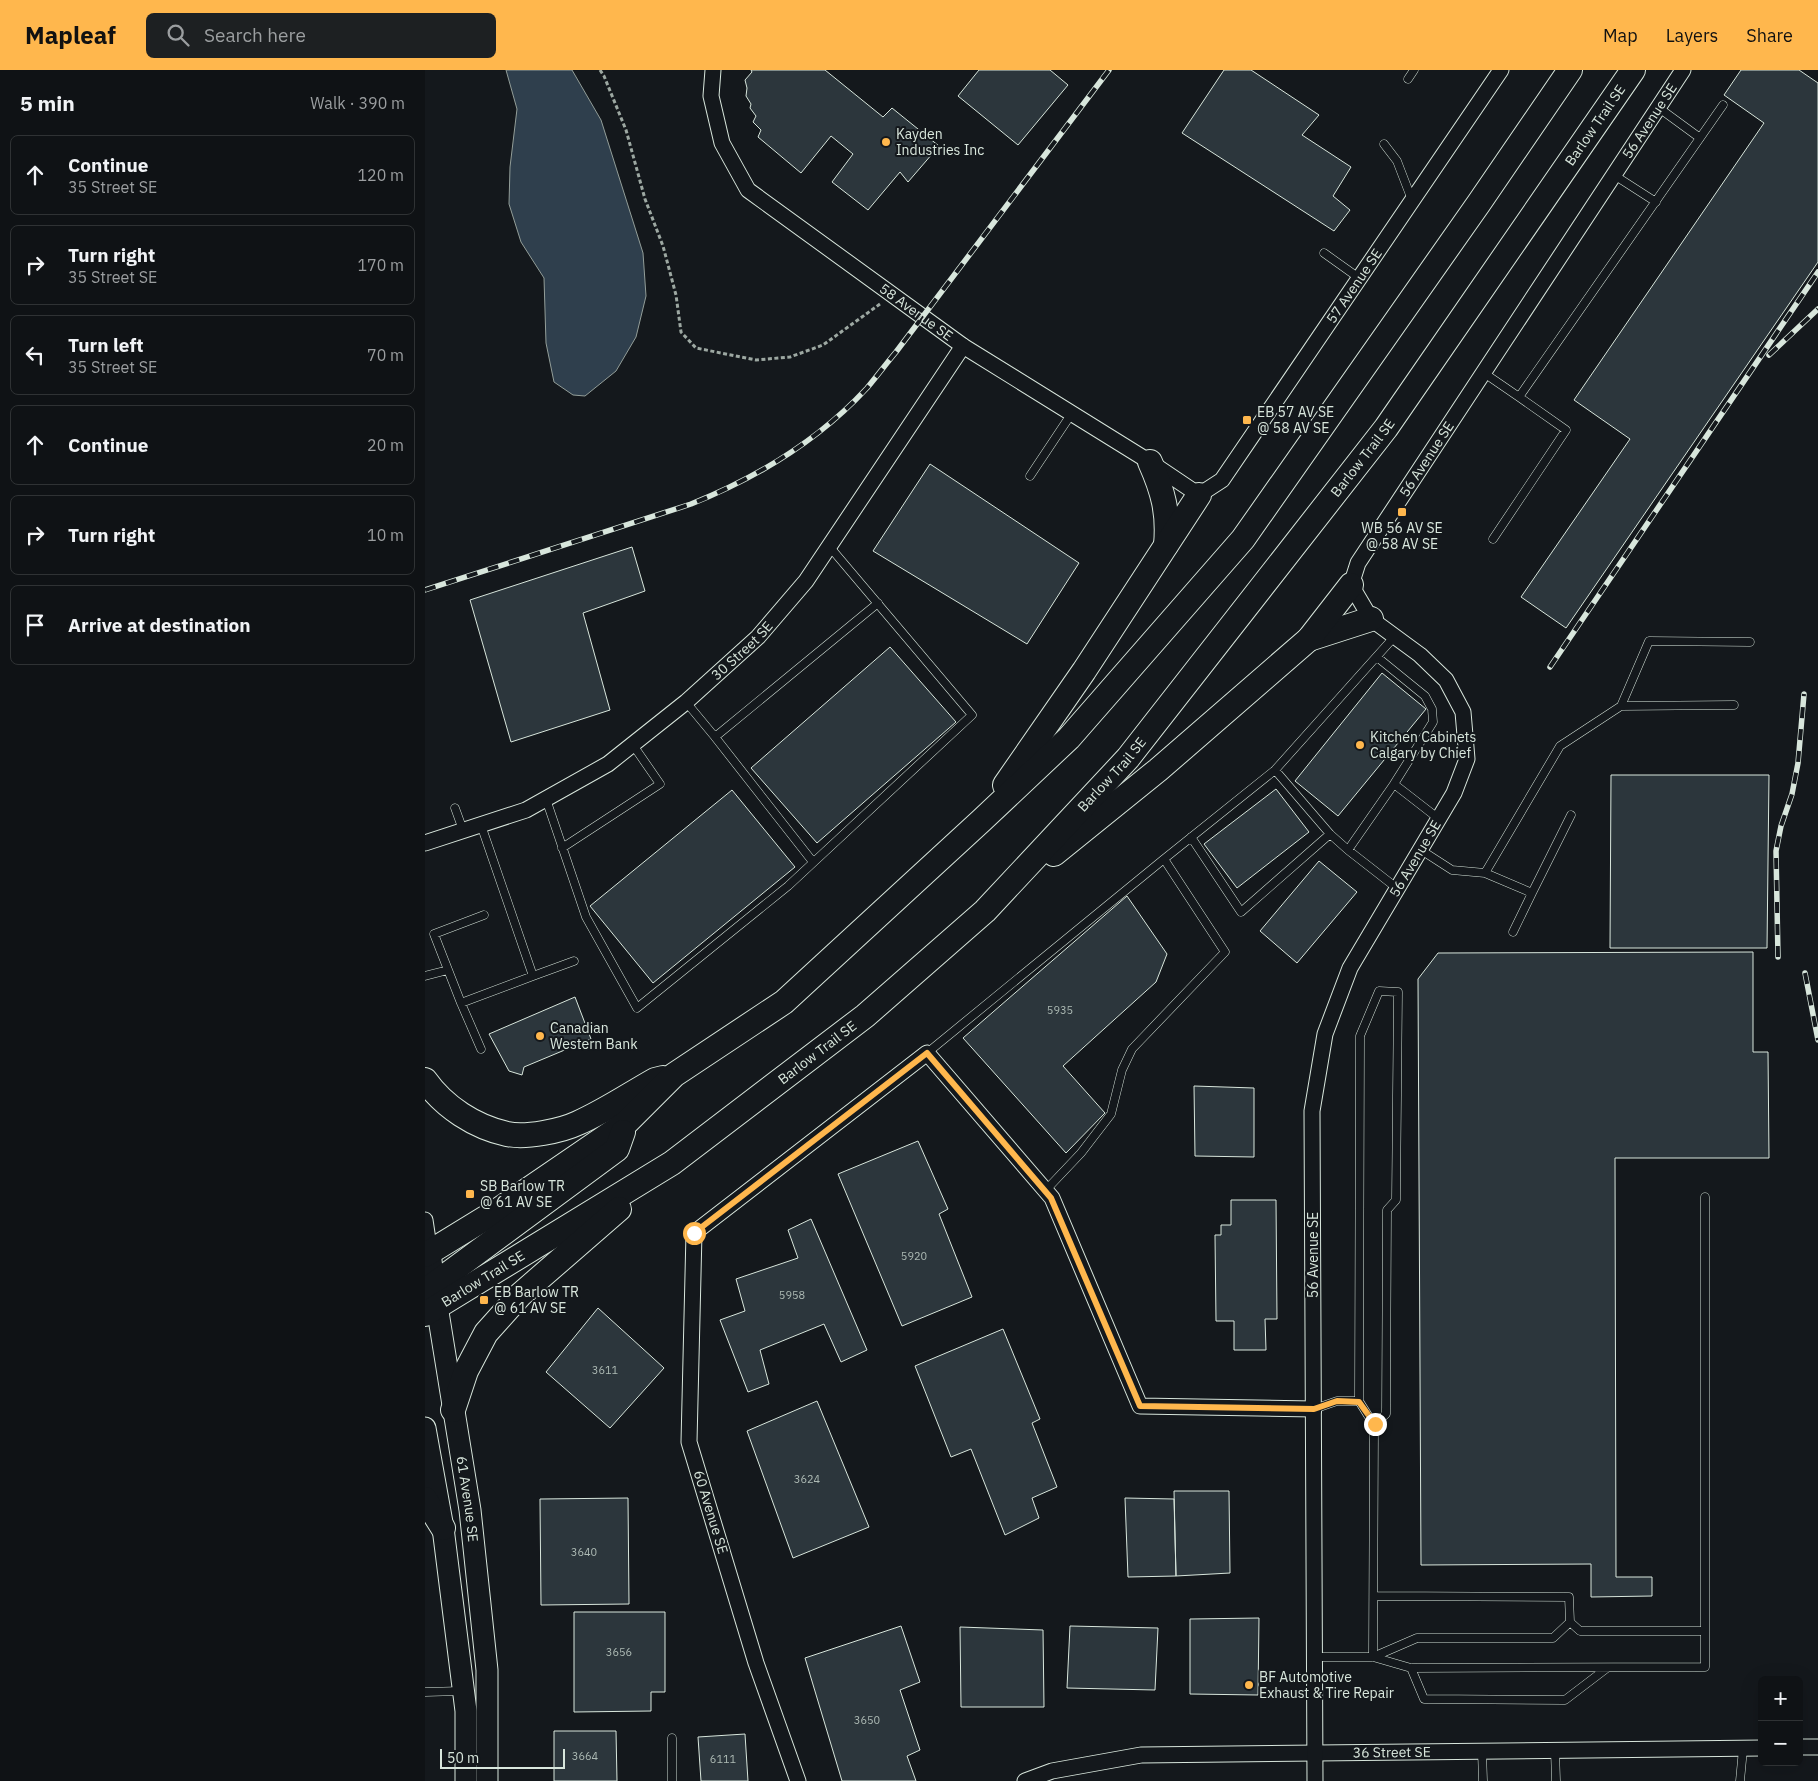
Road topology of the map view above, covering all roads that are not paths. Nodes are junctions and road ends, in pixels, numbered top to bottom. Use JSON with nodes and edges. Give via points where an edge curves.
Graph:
{"nodes":[{"id":1,"x":713,"y":70,"type":"edge"},
{"id":2,"x":1414,"y":70,"type":"edge"},
{"id":3,"x":1501,"y":70,"type":"edge"},
{"id":4,"x":1570,"y":70,"type":"edge"},
{"id":5,"x":1633,"y":70,"type":"edge"},
{"id":6,"x":1683,"y":70,"type":"edge"},
{"id":7,"x":1408,"y":79,"type":"dead end"},
{"id":8,"x":1723,"y":105,"type":"dead end"},
{"id":9,"x":1659,"y":108,"type":"junction"},
{"id":10,"x":1700,"y":138,"type":"junction"},
{"id":11,"x":1384,"y":144,"type":"dead end"},
{"id":12,"x":1614,"y":176,"type":"junction"},
{"id":13,"x":1412,"y":200,"type":"junction"},
{"id":14,"x":1656,"y":202,"type":"junction"},
{"id":15,"x":1324,"y":253,"type":"dead end"},
{"id":16,"x":1359,"y":278,"type":"junction"},
{"id":17,"x":963,"y":346,"type":"junction"},
{"id":18,"x":1484,"y":372,"type":"junction"},
{"id":19,"x":1519,"y":397,"type":"junction"},
{"id":20,"x":1072,"y":413,"type":"junction"},
{"id":21,"x":1150,"y":462,"type":"junction"},
{"id":22,"x":1030,"y":476,"type":"dead end"},
{"id":23,"x":1199,"y":494,"type":"junction"},
{"id":24,"x":1493,"y":539,"type":"dead end"},
{"id":25,"x":1166,"y":545,"type":"junction"},
{"id":26,"x":829,"y":546,"type":"junction"},
{"id":27,"x":1351,"y":585,"type":"junction"},
{"id":28,"x":878,"y":603,"type":"junction"},
{"id":29,"x":1371,"y":619,"type":"junction"},
{"id":30,"x":1395,"y":636,"type":"junction"},
{"id":31,"x":1309,"y":639,"type":"junction"},
{"id":32,"x":1750,"y":642,"type":"dead end"},
{"id":33,"x":1377,"y":657,"type":"junction"},
{"id":34,"x":686,"y":702,"type":"junction"},
{"id":35,"x":1734,"y":705,"type":"dead end"},
{"id":36,"x":1621,"y":706,"type":"junction"},
{"id":37,"x":715,"y":737,"type":"junction"},
{"id":38,"x":633,"y":745,"type":"junction"},
{"id":39,"x":1275,"y":770,"type":"junction"},
{"id":40,"x":1394,"y":784,"type":"junction"},
{"id":41,"x":546,"y":799,"type":"junction"},
{"id":42,"x":455,"y":808,"type":"dead end"},
{"id":43,"x":1571,"y":815,"type":"dead end"},
{"id":44,"x":1439,"y":819,"type":"junction"},
{"id":45,"x":982,"y":820,"type":"junction"},
{"id":46,"x":481,"y":825,"type":"junction"},
{"id":47,"x":463,"y":830,"type":"junction"},
{"id":48,"x":1330,"y":834,"type":"junction"},
{"id":49,"x":1191,"y":837,"type":"junction"},
{"id":50,"x":425,"y":843,"type":"edge"},
{"id":51,"x":562,"y":848,"type":"junction"},
{"id":52,"x":1349,"y":850,"type":"junction"},
{"id":53,"x":1421,"y":850,"type":"junction"},
{"id":54,"x":1163,"y":859,"type":"junction"},
{"id":55,"x":813,"y":862,"type":"junction"},
{"id":56,"x":1485,"y":873,"type":"junction"},
{"id":57,"x":1398,"y":889,"type":"junction"},
{"id":58,"x":1532,"y":893,"type":"junction"},
{"id":59,"x":985,"y":910,"type":"junction"},
{"id":60,"x":484,"y":915,"type":"dead end"},
{"id":61,"x":1513,"y":932,"type":"dead end"},
{"id":62,"x":574,"y":961,"type":"dead end"},
{"id":63,"x":448,"y":970,"type":"junction"},
{"id":64,"x":425,"y":976,"type":"edge"},
{"id":65,"x":533,"y":976,"type":"junction"},
{"id":66,"x":461,"y":1002,"type":"junction"},
{"id":67,"x":481,"y":1048,"type":"dead end"},
{"id":68,"x":927,"y":1053,"type":"junction"},
{"id":69,"x":674,"y":1075,"type":"junction"},
{"id":70,"x":425,"y":1080,"type":"edge"},
{"id":71,"x":626,"y":1123,"type":"junction"},
{"id":72,"x":672,"y":1163,"type":"junction"},
{"id":73,"x":1045,"y":1191,"type":"junction"},
{"id":74,"x":1705,"y":1197,"type":"dead end"},
{"id":75,"x":425,"y":1220,"type":"edge"},
{"id":76,"x":429,"y":1282,"type":"edge"},
{"id":77,"x":1359,"y":1402,"type":"junction"},
{"id":78,"x":1314,"y":1409,"type":"junction"},
{"id":79,"x":453,"y":1410,"type":"junction"},
{"id":80,"x":1375,"y":1424,"type":"junction"},
{"id":81,"x":425,"y":1428,"type":"edge"},
{"id":82,"x":425,"y":1499,"type":"edge"},
{"id":83,"x":443,"y":1528,"type":"junction"},
{"id":84,"x":1374,"y":1596,"type":"junction"},
{"id":85,"x":1570,"y":1622,"type":"junction"},
{"id":86,"x":1705,"y":1632,"type":"junction"},
{"id":87,"x":1315,"y":1657,"type":"junction"},
{"id":88,"x":1373,"y":1657,"type":"junction"},
{"id":89,"x":1411,"y":1668,"type":"junction"},
{"id":90,"x":1607,"y":1668,"type":"junction"},
{"id":91,"x":463,"y":1691,"type":"junction"},
{"id":92,"x":425,"y":1692,"type":"edge"},
{"id":93,"x":672,"y":1738,"type":"dead end"},
{"id":94,"x":1803,"y":1747,"type":"edge"},
{"id":95,"x":1818,"y":1747,"type":"edge"},
{"id":96,"x":1758,"y":1748,"type":"edge"},
{"id":97,"x":1743,"y":1749,"type":"junction"},
{"id":98,"x":1555,"y":1750,"type":"junction"},
{"id":99,"x":1482,"y":1751,"type":"junction"},
{"id":100,"x":1315,"y":1752,"type":"junction"},
{"id":101,"x":466,"y":1781,"type":"edge"},
{"id":102,"x":487,"y":1781,"type":"edge"},
{"id":103,"x":672,"y":1781,"type":"edge"},
{"id":104,"x":798,"y":1781,"type":"edge"},
{"id":105,"x":1025,"y":1781,"type":"edge"},
{"id":106,"x":1315,"y":1781,"type":"edge"},
{"id":107,"x":1483,"y":1781,"type":"edge"},
{"id":108,"x":1556,"y":1781,"type":"edge"},
{"id":109,"x":1740,"y":1781,"type":"edge"}],
"edges":[{"from":1,"to":17,"type":"street","name":"58 Avenue SE","via":[[711,96],[722,143],[748,190]]},
{"from":2,"to":7,"type":"lane"},
{"from":3,"to":13,"type":"street","name":"57 Avenue SE"},
{"from":4,"to":45,"type":"main road","via":[[1243,539],[1069,738]]},
{"from":5,"to":59,"type":"main road","name":"Barlow Trail SE","via":[[1386,428],[1127,758]]},
{"from":6,"to":9,"type":"street","name":"56 Avenue SE"},
{"from":8,"to":10,"type":"lane"},
{"from":9,"to":10,"type":"lane"},
{"from":9,"to":12,"type":"street","name":"56 Avenue SE"},
{"from":10,"to":14,"type":"lane"},
{"from":11,"to":13,"type":"lane","via":[[1397,161]]},
{"from":12,"to":14,"type":"lane"},
{"from":12,"to":18,"type":"street","name":"56 Avenue SE"},
{"from":13,"to":16,"type":"street","name":"57 Avenue SE"},
{"from":14,"to":19,"type":"lane"},
{"from":15,"to":16,"type":"lane"},
{"from":16,"to":23,"type":"street","name":"57 Avenue SE","via":[[1222,480]]},
{"from":17,"to":20,"type":"street","name":"58 Avenue SE"},
{"from":17,"to":26,"type":"street","name":"30 Street SE"},
{"from":18,"to":19,"type":"lane"},
{"from":18,"to":27,"type":"street","name":"56 Avenue SE","via":[[1358,564]]},
{"from":19,"to":24,"type":"lane","via":[[1566,430]]},
{"from":20,"to":21,"type":"street","name":"58 Avenue SE"},
{"from":20,"to":22,"type":"lane"},
{"from":21,"to":23,"type":"street","name":"58 Avenue SE"},
{"from":21,"to":25,"type":"main road","via":[[1162,488],[1167,512]]},
{"from":23,"to":25,"type":"main road"},
{"from":25,"to":45,"type":"main road","via":[[1085,671]]},
{"from":26,"to":28,"type":"lane"},
{"from":26,"to":34,"type":"street","name":"30 Street SE","via":[[806,581],[758,637]]},
{"from":27,"to":29,"type":"street","name":"56 Avenue SE"},
{"from":27,"to":31,"type":"main road"},
{"from":28,"to":37,"type":"lane"},
{"from":28,"to":55,"type":"lane","via":[[972,715]]},
{"from":29,"to":30,"type":"street","name":"56 Avenue SE"},
{"from":29,"to":31,"type":"main road"},
{"from":30,"to":33,"type":"lane"},
{"from":30,"to":44,"type":"street","name":"56 Avenue SE","via":[[1446,680],[1463,712],[1467,759],[1454,793]]},
{"from":31,"to":59,"type":"main road","via":[[1158,770]]},
{"from":32,"to":36,"type":"lane","via":[[1649,641]]},
{"from":33,"to":39,"type":"lane"},
{"from":33,"to":40,"type":"lane","via":[[1425,696],[1432,709],[1433,722]]},
{"from":34,"to":37,"type":"lane"},
{"from":34,"to":38,"type":"street","name":"30 Street SE"},
{"from":35,"to":36,"type":"lane"},
{"from":36,"to":56,"type":"lane","via":[[1560,746]]},
{"from":37,"to":55,"type":"lane"},
{"from":38,"to":41,"type":"street","name":"30 Street SE","via":[[609,764]]},
{"from":38,"to":51,"type":"lane","via":[[660,784]]},
{"from":39,"to":48,"type":"lane"},
{"from":39,"to":49,"type":"lane"},
{"from":40,"to":44,"type":"lane"},
{"from":40,"to":52,"type":"lane"},
{"from":41,"to":46,"type":"street","name":"30 Street SE","via":[[526,810]]},
{"from":41,"to":51,"type":"lane"},
{"from":42,"to":47,"type":"lane"},
{"from":43,"to":58,"type":"lane"},
{"from":44,"to":53,"type":"street","name":"56 Avenue SE"},
{"from":45,"to":69,"type":"main road","via":[[785,1002]]},
{"from":46,"to":47,"type":"street","name":"30 Street SE"},
{"from":46,"to":65,"type":"lane"},
{"from":47,"to":50,"type":"street","name":"30 Street SE"},
{"from":48,"to":49,"type":"lane","via":[[1241,912]]},
{"from":48,"to":52,"type":"lane"},
{"from":49,"to":54,"type":"lane"},
{"from":51,"to":55,"type":"lane","via":[[585,916],[637,1008],[788,886]]},
{"from":52,"to":57,"type":"lane"},
{"from":53,"to":56,"type":"lane","via":[[1452,870]]},
{"from":53,"to":57,"type":"street","name":"56 Avenue SE"},
{"from":54,"to":68,"type":"lane"},
{"from":54,"to":73,"type":"lane","via":[[1225,952],[1132,1049],[1122,1070],[1111,1114],[1081,1153]]},
{"from":56,"to":58,"type":"lane"},
{"from":57,"to":78,"type":"street","name":"56 Avenue SE","via":[[1347,976],[1325,1034],[1314,1101]]},
{"from":58,"to":61,"type":"lane"},
{"from":59,"to":72,"type":"main road","name":"Barlow Trail SE","via":[[865,1016]]},
{"from":60,"to":63,"type":"lane","via":[[434,934]]},
{"from":62,"to":65,"type":"lane"},
{"from":63,"to":64,"type":"lane"},
{"from":63,"to":66,"type":"lane"},
{"from":65,"to":66,"type":"lane"},
{"from":66,"to":67,"type":"lane"},
{"from":68,"to":73,"type":"street"},
{"from":68,"to":104,"type":"street","name":"60 Avenue SE","via":[[694,1233],[689,1442],[756,1662]]},
{"from":69,"to":70,"type":"main road","via":[[655,1080],[578,1124],[547,1133],[508,1134],[476,1123],[450,1107]]},
{"from":69,"to":71,"type":"main road"},
{"from":71,"to":76,"type":"main road","via":[[500,1209]]},
{"from":71,"to":76,"type":"main road","via":[[617,1149]]},
{"from":72,"to":76,"type":"main road","name":"Barlow Trail SE"},
{"from":72,"to":79,"type":"main road","via":[[520,1295],[486,1333],[466,1372]]},
{"from":73,"to":78,"type":"street","via":[[1051,1198],[1140,1406]]},
{"from":74,"to":86,"type":"lane"},
{"from":75,"to":76,"type":"street","name":"61 Avenue SE"},
{"from":76,"to":79,"type":"street","name":"61 Avenue SE"},
{"from":77,"to":78,"type":"lane","via":[[1337,1401]]},
{"from":77,"to":80,"type":"lane"},
{"from":77,"to":80,"type":"lane","via":[[1360,1036],[1379,991],[1398,992],[1396,1200],[1387,1210],[1386,1414]]},
{"from":78,"to":87,"type":"street","name":"56 Avenue SE"},
{"from":79,"to":102,"type":"street","name":"61 Avenue SE","via":[[470,1510],[487,1670]]},
{"from":80,"to":84,"type":"lane"},
{"from":81,"to":83,"type":"street","name":"61 Avenue SE"},
{"from":82,"to":83,"type":"main road"},
{"from":83,"to":91,"type":"street","name":"61 Avenue SE"},
{"from":84,"to":85,"type":"lane","via":[[1569,1597]]},
{"from":84,"to":88,"type":"lane"},
{"from":85,"to":86,"type":"lane","via":[[1580,1631]]},
{"from":85,"to":88,"type":"lane","via":[[1553,1638],[1417,1638]]},
{"from":86,"to":90,"type":"lane","via":[[1705,1668]]},
{"from":87,"to":88,"type":"lane"},
{"from":87,"to":100,"type":"street","name":"56 Avenue SE"},
{"from":88,"to":89,"type":"lane"},
{"from":89,"to":90,"type":"lane"},
{"from":89,"to":90,"type":"lane","via":[[1424,1699],[1565,1700]]},
{"from":91,"to":92,"type":"lane"},
{"from":91,"to":101,"type":"street","name":"61 Avenue SE"},
{"from":93,"to":103,"type":"lane"},
{"from":94,"to":95,"type":"street"},
{"from":96,"to":97,"type":"street","name":"36 Street SE"},
{"from":97,"to":98,"type":"street","name":"36 Street SE"},
{"from":97,"to":109,"type":"lane"},
{"from":98,"to":99,"type":"street","name":"36 Street SE"},
{"from":98,"to":108,"type":"lane"},
{"from":99,"to":100,"type":"street","name":"36 Street SE"},
{"from":99,"to":107,"type":"lane"},
{"from":100,"to":105,"type":"street","name":"36 Street SE","via":[[1141,1755],[1052,1771]]},
{"from":100,"to":106,"type":"street","name":"56 Avenue SE"}]}
